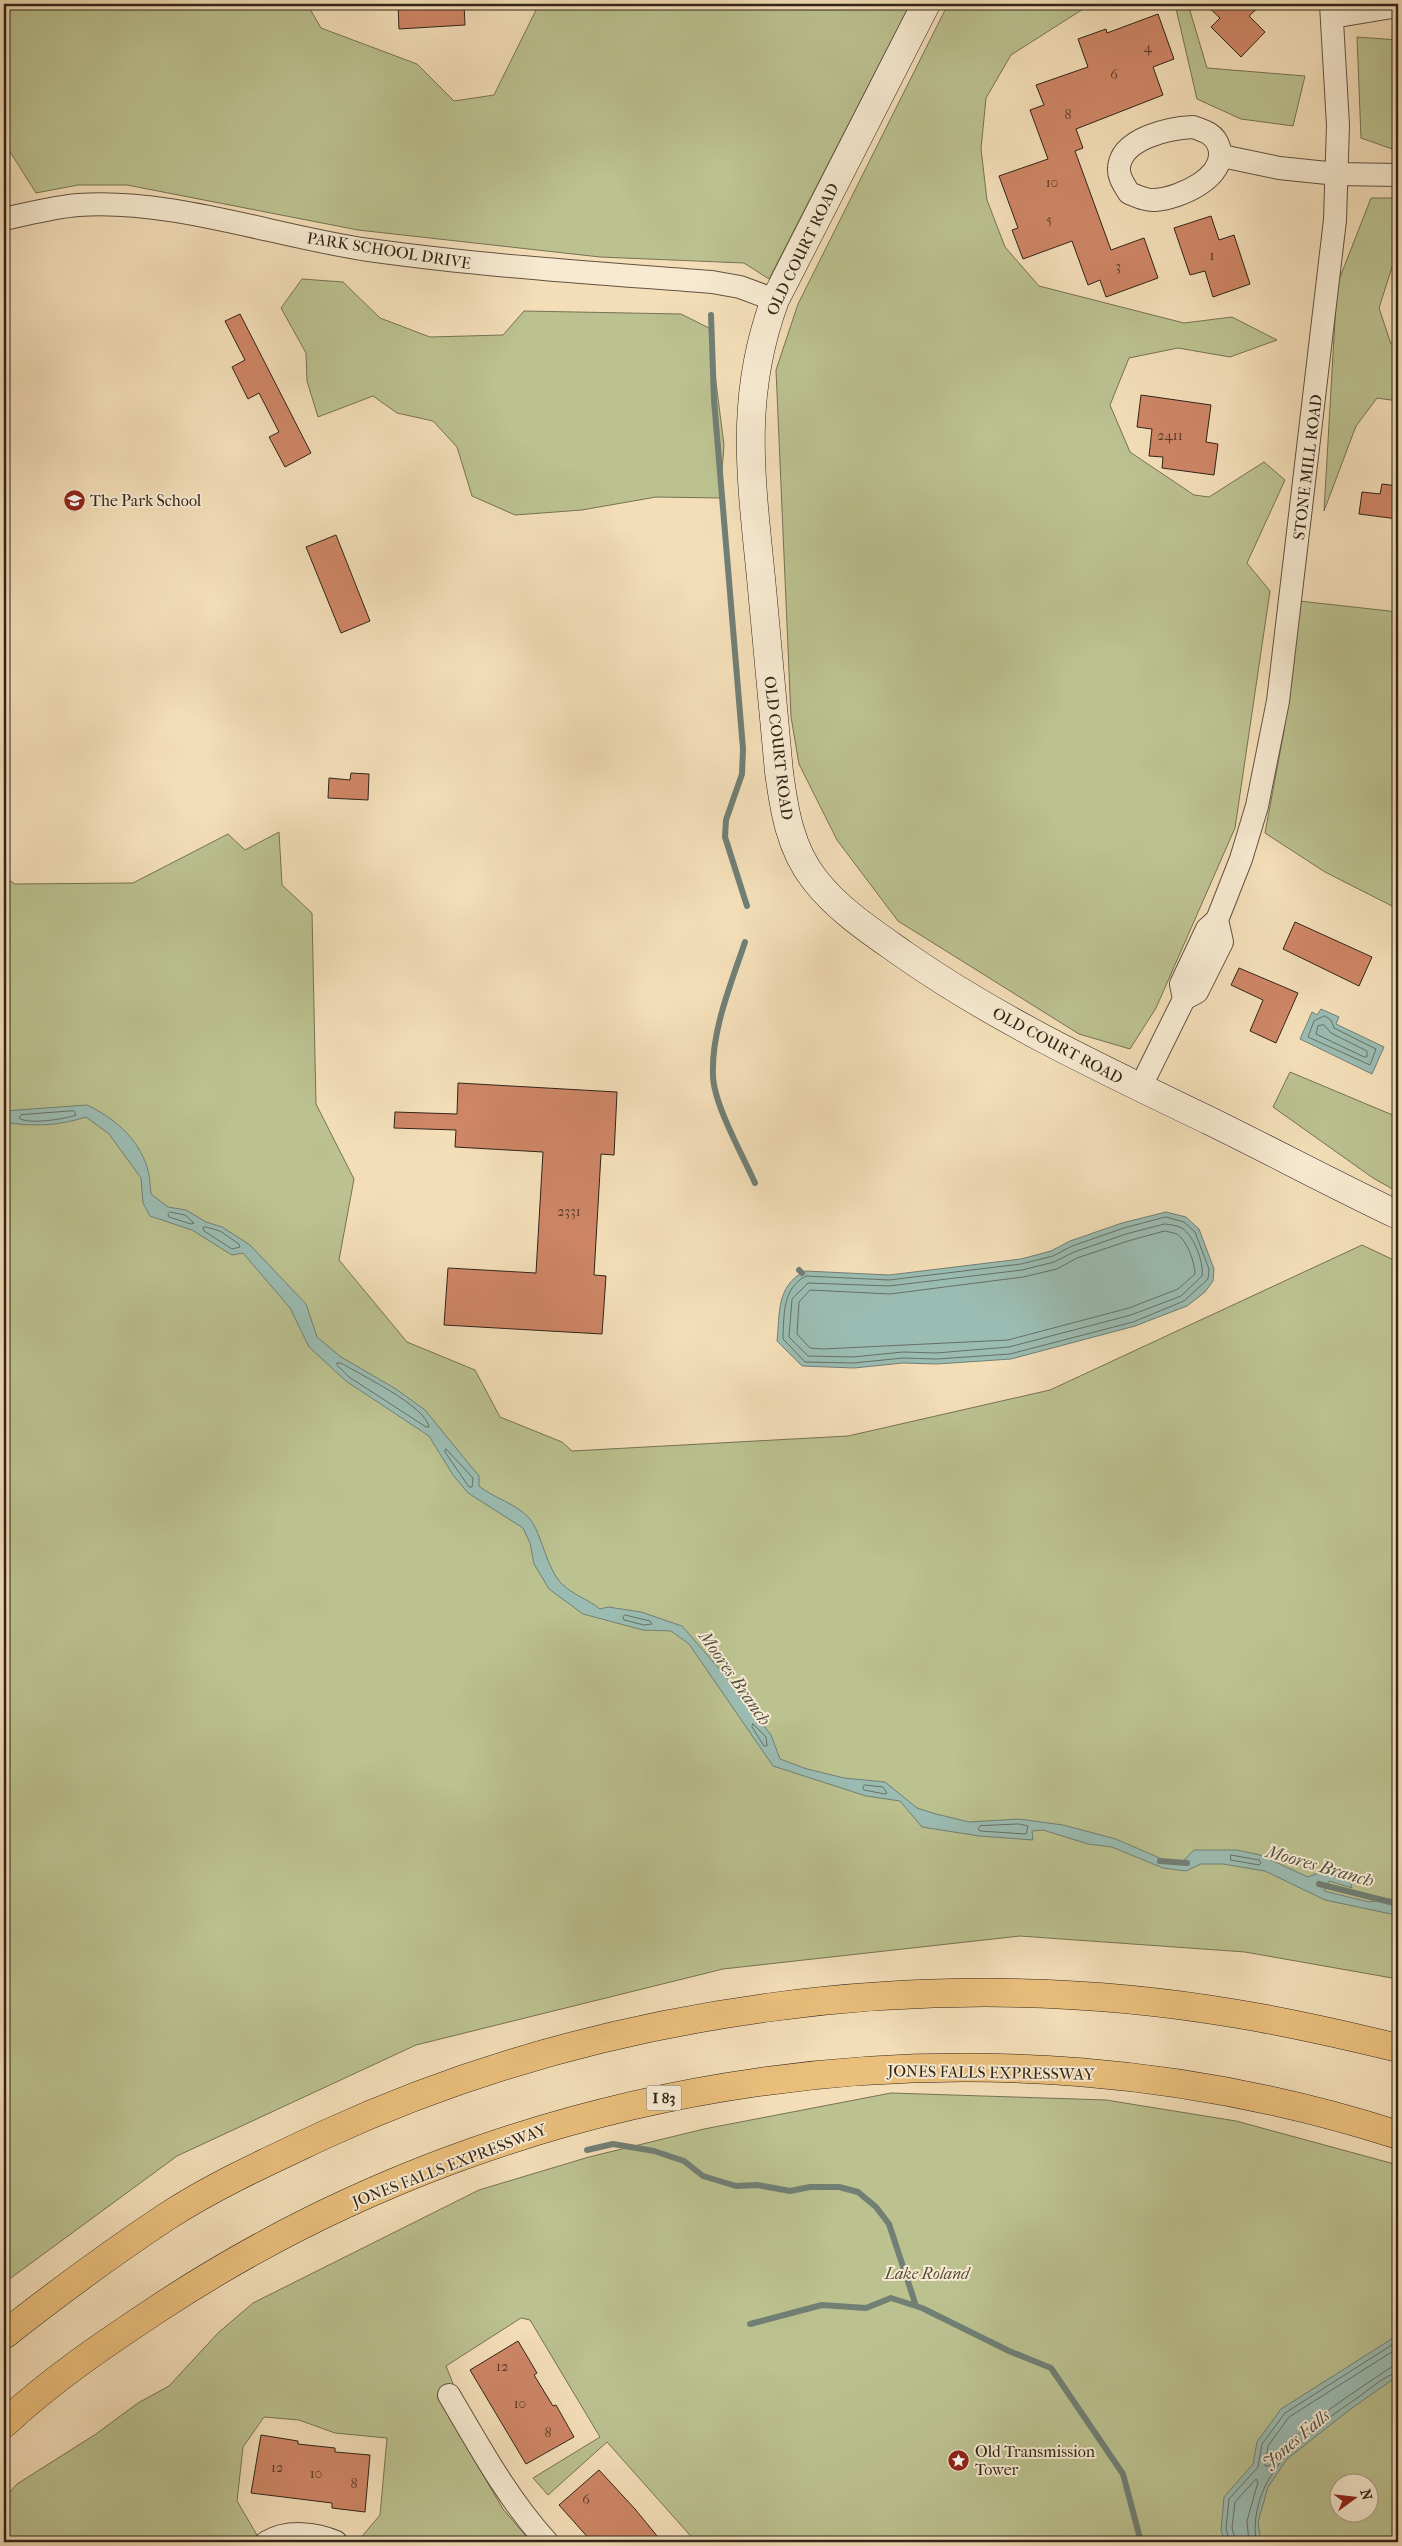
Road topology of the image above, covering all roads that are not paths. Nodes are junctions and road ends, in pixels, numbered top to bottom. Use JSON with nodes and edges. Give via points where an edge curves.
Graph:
{"nodes":[{"id":1,"x":926,"y":4,"type":"edge"},
{"id":2,"x":1398,"y":6,"type":"edge"},
{"id":3,"x":1331,"y":11,"type":"edge"},
{"id":4,"x":1222,"y":156,"type":"dead end"},
{"id":5,"x":1337,"y":174,"type":"junction"},
{"id":6,"x":1398,"y":174,"type":"edge"},
{"id":7,"x":4,"y":219,"type":"edge"},
{"id":8,"x":775,"y":300,"type":"junction"},
{"id":9,"x":1140,"y":1088,"type":"junction"},
{"id":10,"x":1398,"y":1215,"type":"edge"},
{"id":11,"x":1398,"y":2048,"type":"edge"},
{"id":12,"x":1398,"y":2135,"type":"edge"},
{"id":13,"x":4,"y":2335,"type":"edge"},
{"id":14,"x":449,"y":2396,"type":"dead end"},
{"id":15,"x":4,"y":2424,"type":"edge"},
{"id":16,"x":267,"y":2542,"type":"edge"},
{"id":17,"x":336,"y":2542,"type":"edge"},
{"id":18,"x":547,"y":2542,"type":"edge"}],
"edges":[{"from":1,"to":8,"type":"main road","name":"OLD COURT ROAD"},
{"from":2,"to":3,"type":"street"},
{"from":3,"to":5,"type":"street","name":"STONE MILL ROAD","via":[[1336,69]]},
{"from":4,"to":5,"type":"street","via":[[1278,168]]},
{"from":5,"to":6,"type":"street"},
{"from":5,"to":9,"type":"street","name":"STONE MILL ROAD","via":[[1330,270],[1278,701],[1257,806],[1217,920],[1207,929],[1181,984],[1184,999]]},
{"from":7,"to":8,"type":"street","name":"PARK SCHOOL DRIVE","via":[[78,205],[168,210],[367,250],[472,263],[712,282],[740,287]]},
{"from":8,"to":9,"type":"main road","name":"OLD COURT ROAD","via":[[764,330],[752,386],[752,486],[779,772],[784,808],[796,847],[815,880],[846,912],[874,934],[1000,1016]]},
{"from":9,"to":10,"type":"main road","name":"OLD COURT ROAD"},
{"from":11,"to":13,"type":"highway","via":[[1235,2013],[1127,2000],[1046,1995],[869,1998],[714,2015],[631,2031],[466,2077],[371,2113],[270,2160],[169,2216],[62,2289]]},
{"from":12,"to":15,"type":"highway","name":"JONES FALLS EXPRESSWAY","number":"I 83","via":[[1218,2089],[1043,2069],[882,2069],[738,2085],[651,2100],[573,2119],[491,2146],[398,2181],[299,2225],[205,2277],[101,2346]]},
{"from":14,"to":18,"type":"street","via":[[502,2486]]},
{"from":16,"to":17,"type":"street","via":[[307,2534]]}]}
